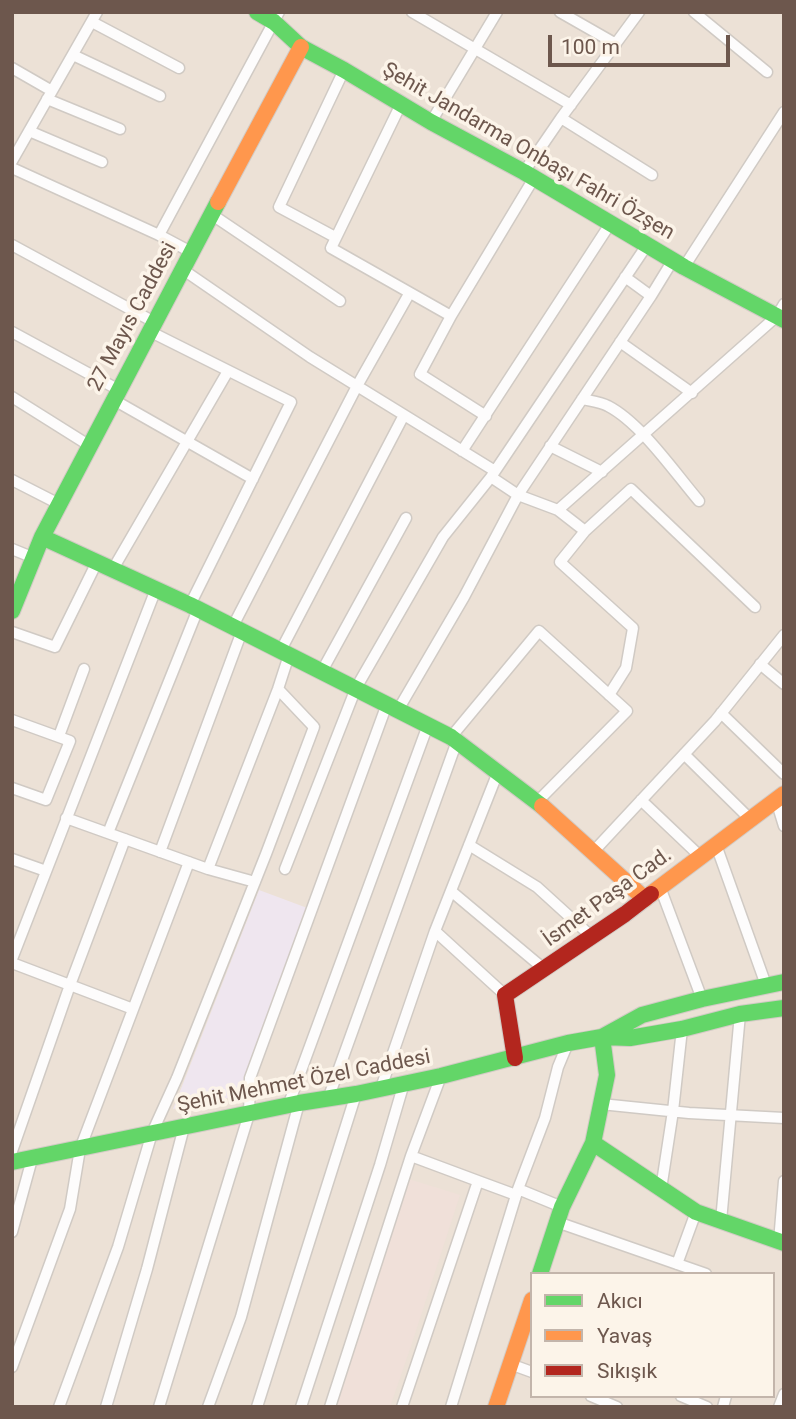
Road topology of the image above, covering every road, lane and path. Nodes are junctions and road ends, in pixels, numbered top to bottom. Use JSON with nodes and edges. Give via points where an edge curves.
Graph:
{"nodes":[{"id":1,"x":257,"y":12,"type":"edge"},
{"id":2,"x":412,"y":12,"type":"edge"},
{"id":3,"x":497,"y":12,"type":"edge"},
{"id":4,"x":560,"y":12,"type":"edge"},
{"id":5,"x":639,"y":12,"type":"edge"},
{"id":6,"x":694,"y":12,"type":"edge"},
{"id":7,"x":94,"y":17,"type":"edge"},
{"id":8,"x":276,"y":17,"type":"edge"},
{"id":9,"x":616,"y":44,"type":"junction"},
{"id":10,"x":301,"y":47,"type":"junction"},
{"id":11,"x":475,"y":49,"type":"junction"},
{"id":12,"x":73,"y":55,"type":"junction"},
{"id":13,"x":12,"y":68,"type":"edge"},
{"id":14,"x":179,"y":68,"type":"dead end"},
{"id":15,"x":344,"y":70,"type":"junction"},
{"id":16,"x":767,"y":72,"type":"dead end"},
{"id":17,"x":50,"y":95,"type":"junction"},
{"id":18,"x":160,"y":96,"type":"dead end"},
{"id":19,"x":401,"y":104,"type":"junction"},
{"id":20,"x":571,"y":105,"type":"junction"},
{"id":21,"x":784,"y":112,"type":"edge"},
{"id":22,"x":561,"y":118,"type":"junction"},
{"id":23,"x":431,"y":122,"type":"junction"},
{"id":24,"x":120,"y":129,"type":"dead end"},
{"id":25,"x":29,"y":131,"type":"junction"},
{"id":26,"x":12,"y":161,"type":"edge"},
{"id":27,"x":102,"y":162,"type":"dead end"},
{"id":28,"x":12,"y":169,"type":"edge"},
{"id":29,"x":529,"y":175,"type":"junction"},
{"id":30,"x":652,"y":175,"type":"dead end"},
{"id":31,"x":211,"y":215,"type":"junction"},
{"id":32,"x":610,"y":225,"type":"junction"},
{"id":33,"x":159,"y":235,"type":"junction"},
{"id":34,"x":335,"y":237,"type":"junction"},
{"id":35,"x":12,"y":245,"type":"edge"},
{"id":36,"x":646,"y":245,"type":"junction"},
{"id":37,"x":191,"y":252,"type":"junction"},
{"id":38,"x":678,"y":264,"type":"junction"},
{"id":39,"x":182,"y":269,"type":"junction"},
{"id":40,"x":625,"y":277,"type":"junction"},
{"id":41,"x":410,"y":294,"type":"junction"},
{"id":42,"x":651,"y":296,"type":"junction"},
{"id":43,"x":340,"y":301,"type":"dead end"},
{"id":44,"x":782,"y":314,"type":"edge"},
{"id":45,"x":451,"y":316,"type":"junction"},
{"id":46,"x":152,"y":327,"type":"junction"},
{"id":47,"x":12,"y":331,"type":"edge"},
{"id":48,"x":620,"y":342,"type":"junction"},
{"id":49,"x":228,"y":371,"type":"junction"},
{"id":50,"x":357,"y":386,"type":"junction"},
{"id":51,"x":692,"y":393,"type":"junction"},
{"id":52,"x":116,"y":395,"type":"junction"},
{"id":53,"x":12,"y":397,"type":"edge"},
{"id":54,"x":582,"y":399,"type":"junction"},
{"id":55,"x":404,"y":415,"type":"junction"},
{"id":56,"x":486,"y":416,"type":"junction"},
{"id":57,"x":644,"y":435,"type":"junction"},
{"id":58,"x":187,"y":442,"type":"junction"},
{"id":59,"x":90,"y":446,"type":"junction"},
{"id":60,"x":550,"y":446,"type":"junction"},
{"id":61,"x":462,"y":451,"type":"junction"},
{"id":62,"x":601,"y":472,"type":"junction"},
{"id":63,"x":493,"y":474,"type":"junction"},
{"id":64,"x":253,"y":479,"type":"junction"},
{"id":65,"x":12,"y":480,"type":"edge"},
{"id":66,"x":517,"y":495,"type":"junction"},
{"id":67,"x":699,"y":501,"type":"dead end"},
{"id":68,"x":59,"y":504,"type":"junction"},
{"id":69,"x":558,"y":510,"type":"junction"},
{"id":70,"x":406,"y":518,"type":"dead end"},
{"id":71,"x":585,"y":531,"type":"junction"},
{"id":72,"x":42,"y":537,"type":"junction"},
{"id":73,"x":12,"y":549,"type":"edge"},
{"id":74,"x":34,"y":558,"type":"junction"},
{"id":75,"x":97,"y":562,"type":"junction"},
{"id":76,"x":113,"y":569,"type":"junction"},
{"id":77,"x":156,"y":589,"type":"junction"},
{"id":78,"x":194,"y":607,"type":"junction"},
{"id":79,"x":755,"y":607,"type":"dead end"},
{"id":80,"x":13,"y":608,"type":"edge"},
{"id":81,"x":237,"y":628,"type":"junction"},
{"id":82,"x":12,"y":632,"type":"edge"},
{"id":83,"x":784,"y":635,"type":"edge"},
{"id":84,"x":285,"y":652,"type":"junction"},
{"id":85,"x":760,"y":664,"type":"junction"},
{"id":86,"x":84,"y":669,"type":"dead end"},
{"id":87,"x":322,"y":671,"type":"junction"},
{"id":88,"x":784,"y":684,"type":"edge"},
{"id":89,"x":356,"y":688,"type":"junction"},
{"id":90,"x":278,"y":689,"type":"junction"},
{"id":91,"x":609,"y":695,"type":"junction"},
{"id":92,"x":392,"y":707,"type":"junction"},
{"id":93,"x":721,"y":713,"type":"junction"},
{"id":94,"x":12,"y":720,"type":"edge"},
{"id":95,"x":428,"y":725,"type":"junction"},
{"id":96,"x":59,"y":736,"type":"junction"},
{"id":97,"x":454,"y":739,"type":"junction"},
{"id":98,"x":684,"y":754,"type":"junction"},
{"id":99,"x":498,"y":772,"type":"junction"},
{"id":100,"x":784,"y":774,"type":"edge"},
{"id":101,"x":12,"y":788,"type":"edge"},
{"id":102,"x":780,"y":797,"type":"edge"},
{"id":103,"x":641,"y":800,"type":"junction"},
{"id":104,"x":537,"y":802,"type":"junction"},
{"id":105,"x":66,"y":818,"type":"junction"},
{"id":106,"x":750,"y":819,"type":"junction"},
{"id":107,"x":784,"y":825,"type":"edge"},
{"id":108,"x":108,"y":833,"type":"junction"},
{"id":109,"x":125,"y":839,"type":"junction"},
{"id":110,"x":469,"y":845,"type":"junction"},
{"id":111,"x":716,"y":845,"type":"junction"},
{"id":112,"x":160,"y":852,"type":"junction"},
{"id":113,"x":593,"y":852,"type":"junction"},
{"id":114,"x":701,"y":857,"type":"junction"},
{"id":115,"x":12,"y":859,"type":"edge"},
{"id":116,"x":189,"y":862,"type":"junction"},
{"id":117,"x":208,"y":869,"type":"junction"},
{"id":118,"x":285,"y":869,"type":"dead end"},
{"id":119,"x":46,"y":872,"type":"junction"},
{"id":120,"x":255,"y":882,"type":"junction"},
{"id":121,"x":660,"y":887,"type":"junction"},
{"id":122,"x":451,"y":891,"type":"junction"},
{"id":123,"x":645,"y":899,"type":"junction"},
{"id":124,"x":17,"y":931,"type":"edge"},
{"id":125,"x":435,"y":931,"type":"junction"},
{"id":126,"x":592,"y":937,"type":"junction"},
{"id":127,"x":12,"y":961,"type":"edge"},
{"id":128,"x":544,"y":969,"type":"junction"},
{"id":129,"x":784,"y":982,"type":"edge"},
{"id":130,"x":70,"y":985,"type":"junction"},
{"id":131,"x":766,"y":985,"type":"junction"},
{"id":132,"x":505,"y":995,"type":"junction"},
{"id":133,"x":702,"y":999,"type":"junction"},
{"id":134,"x":784,"y":1008,"type":"edge"},
{"id":135,"x":133,"y":1009,"type":"junction"},
{"id":136,"x":740,"y":1014,"type":"junction"},
{"id":137,"x":681,"y":1029,"type":"junction"},
{"id":138,"x":602,"y":1037,"type":"junction"},
{"id":139,"x":568,"y":1043,"type":"junction"},
{"id":140,"x":515,"y":1058,"type":"junction"},
{"id":141,"x":441,"y":1076,"type":"junction"},
{"id":142,"x":404,"y":1083,"type":"junction"},
{"id":143,"x":381,"y":1088,"type":"junction"},
{"id":144,"x":356,"y":1094,"type":"junction"},
{"id":145,"x":328,"y":1099,"type":"junction"},
{"id":146,"x":293,"y":1104,"type":"junction"},
{"id":147,"x":601,"y":1104,"type":"junction"},
{"id":148,"x":673,"y":1111,"type":"junction"},
{"id":149,"x":249,"y":1114,"type":"junction"},
{"id":150,"x":731,"y":1115,"type":"junction"},
{"id":151,"x":784,"y":1118,"type":"edge"},
{"id":152,"x":184,"y":1127,"type":"junction"},
{"id":153,"x":152,"y":1133,"type":"junction"},
{"id":154,"x":593,"y":1143,"type":"junction"},
{"id":155,"x":80,"y":1149,"type":"junction"},
{"id":156,"x":12,"y":1151,"type":"edge"},
{"id":157,"x":411,"y":1156,"type":"junction"},
{"id":158,"x":32,"y":1159,"type":"junction"},
{"id":159,"x":12,"y":1162,"type":"edge"},
{"id":160,"x":478,"y":1181,"type":"junction"},
{"id":161,"x":784,"y":1181,"type":"edge"},
{"id":162,"x":661,"y":1189,"type":"junction"},
{"id":163,"x":517,"y":1192,"type":"junction"},
{"id":164,"x":696,"y":1212,"type":"junction"},
{"id":165,"x":560,"y":1214,"type":"junction"},
{"id":166,"x":721,"y":1222,"type":"junction"},
{"id":167,"x":12,"y":1232,"type":"edge"},
{"id":168,"x":781,"y":1242,"type":"edge"},
{"id":169,"x":677,"y":1264,"type":"junction"},
{"id":170,"x":541,"y":1272,"type":"edge"},
{"id":171,"x":700,"y":1272,"type":"edge"},
{"id":172,"x":530,"y":1312,"type":"edge"},
{"id":173,"x":526,"y":1335,"type":"edge"},
{"id":174,"x":510,"y":1364,"type":"junction"},
{"id":175,"x":12,"y":1367,"type":"edge"},
{"id":176,"x":530,"y":1371,"type":"edge"},
{"id":177,"x":784,"y":1394,"type":"edge"},
{"id":178,"x":596,"y":1398,"type":"edge"},
{"id":179,"x":686,"y":1398,"type":"edge"},
{"id":180,"x":59,"y":1407,"type":"edge"},
{"id":181,"x":106,"y":1407,"type":"edge"},
{"id":182,"x":159,"y":1407,"type":"edge"},
{"id":183,"x":208,"y":1407,"type":"edge"},
{"id":184,"x":257,"y":1407,"type":"edge"},
{"id":185,"x":301,"y":1407,"type":"edge"},
{"id":186,"x":330,"y":1407,"type":"edge"},
{"id":187,"x":401,"y":1407,"type":"edge"},
{"id":188,"x":451,"y":1407,"type":"edge"},
{"id":189,"x":496,"y":1407,"type":"edge"},
{"id":190,"x":617,"y":1407,"type":"edge"},
{"id":191,"x":707,"y":1407,"type":"edge"},
{"id":192,"x":779,"y":1407,"type":"edge"}],
"edges":[{"from":1,"to":8,"type":"street","name":"Şehit Jandarma Onbaşı Fahri Özşen"},
{"from":2,"to":11,"type":"street"},
{"from":3,"to":11,"type":"street"},
{"from":4,"to":9,"type":"street"},
{"from":5,"to":9,"type":"street"},
{"from":6,"to":16,"type":"street"},
{"from":7,"to":12,"type":"street"},
{"from":7,"to":14,"type":"street"},
{"from":8,"to":10,"type":"street","name":"Şehit Jandarma Onbaşı Fahri Özşen"},
{"from":8,"to":33,"type":"street"},
{"from":9,"to":20,"type":"street"},
{"from":10,"to":15,"type":"street","name":"Şehit Jandarma Onbaşı Fahri Özşen"},
{"from":10,"to":31,"type":"street","name":"27 Mayıs Caddesi"},
{"from":11,"to":20,"type":"street"},
{"from":11,"to":23,"type":"street"},
{"from":12,"to":17,"type":"street"},
{"from":12,"to":18,"type":"street"},
{"from":13,"to":17,"type":"street"},
{"from":15,"to":19,"type":"street","name":"Şehit Jandarma Onbaşı Fahri Özşen"},
{"from":15,"to":34,"type":"street","via":[[279,207]]},
{"from":17,"to":24,"type":"street"},
{"from":17,"to":25,"type":"street"},
{"from":19,"to":23,"type":"street","name":"Şehit Jandarma Onbaşı Fahri Özşen"},
{"from":19,"to":34,"type":"street"},
{"from":20,"to":22,"type":"street"},
{"from":21,"to":38,"type":"street"},
{"from":22,"to":29,"type":"street"},
{"from":22,"to":30,"type":"street"},
{"from":23,"to":29,"type":"street","name":"Şehit Jandarma Onbaşı Fahri Özşen"},
{"from":25,"to":26,"type":"street"},
{"from":25,"to":27,"type":"street"},
{"from":28,"to":33,"type":"street"},
{"from":29,"to":32,"type":"street","name":"Şehit Jandarma Onbaşı Fahri Özşen"},
{"from":29,"to":45,"type":"street"},
{"from":31,"to":37,"type":"street","name":"27 Mayıs Caddesi"},
{"from":31,"to":43,"type":"street"},
{"from":32,"to":36,"type":"street","name":"Şehit Jandarma Onbaşı Fahri Özşen"},
{"from":32,"to":56,"type":"street"},
{"from":33,"to":37,"type":"street"},
{"from":34,"to":41,"type":"street","via":[[331,248]]},
{"from":35,"to":46,"type":"street"},
{"from":36,"to":38,"type":"street","name":"Şehit Jandarma Onbaşı Fahri Özşen"},
{"from":36,"to":40,"type":"street"},
{"from":37,"to":39,"type":"street","name":"27 Mayıs Caddesi"},
{"from":38,"to":42,"type":"street"},
{"from":38,"to":44,"type":"street","name":"Şehit Jandarma Onbaşı Fahri Özşen"},
{"from":39,"to":46,"type":"street","name":"27 Mayıs Caddesi"},
{"from":39,"to":50,"type":"street"},
{"from":40,"to":42,"type":"street"},
{"from":40,"to":63,"type":"street"},
{"from":41,"to":45,"type":"street"},
{"from":41,"to":50,"type":"street"},
{"from":42,"to":48,"type":"street"},
{"from":44,"to":51,"type":"street"},
{"from":45,"to":56,"type":"street","via":[[420,374]]},
{"from":46,"to":49,"type":"street"},
{"from":46,"to":52,"type":"street","name":"27 Mayıs Caddesi"},
{"from":47,"to":52,"type":"street"},
{"from":48,"to":51,"type":"street"},
{"from":48,"to":54,"type":"street"},
{"from":49,"to":58,"type":"street"},
{"from":49,"to":64,"type":"street","via":[[291,402]]},
{"from":50,"to":55,"type":"street"},
{"from":50,"to":81,"type":"street"},
{"from":51,"to":57,"type":"street"},
{"from":52,"to":58,"type":"street"},
{"from":52,"to":59,"type":"street","name":"27 Mayıs Caddesi"},
{"from":53,"to":59,"type":"street"},
{"from":54,"to":57,"type":"street","via":[[606,405]]},
{"from":54,"to":60,"type":"street"},
{"from":55,"to":61,"type":"street"},
{"from":55,"to":84,"type":"street"},
{"from":56,"to":61,"type":"street"},
{"from":57,"to":62,"type":"street"},
{"from":57,"to":67,"type":"street"},
{"from":58,"to":64,"type":"street"},
{"from":58,"to":76,"type":"street"},
{"from":59,"to":68,"type":"street","name":"27 Mayıs Caddesi"},
{"from":60,"to":62,"type":"street"},
{"from":60,"to":66,"type":"street"},
{"from":61,"to":63,"type":"street"},
{"from":62,"to":69,"type":"street"},
{"from":63,"to":66,"type":"street"},
{"from":63,"to":89,"type":"street","via":[[443,537]]},
{"from":64,"to":78,"type":"street"},
{"from":65,"to":68,"type":"street"},
{"from":66,"to":69,"type":"street"},
{"from":66,"to":92,"type":"street","via":[[464,597]]},
{"from":68,"to":72,"type":"street","name":"27 Mayıs Caddesi"},
{"from":69,"to":71,"type":"street"},
{"from":70,"to":87,"type":"street"},
{"from":71,"to":79,"type":"street","via":[[631,489]]},
{"from":71,"to":91,"type":"street","via":[[560,562],[633,628],[626,668]]},
{"from":72,"to":74,"type":"street","name":"27 Mayıs Caddesi"},
{"from":72,"to":75,"type":"street"},
{"from":73,"to":74,"type":"street"},
{"from":74,"to":80,"type":"street","name":"27 Mayıs Caddesi"},
{"from":75,"to":76,"type":"street"},
{"from":75,"to":82,"type":"street","via":[[55,647]]},
{"from":76,"to":77,"type":"street"},
{"from":77,"to":78,"type":"street"},
{"from":77,"to":105,"type":"street"},
{"from":78,"to":81,"type":"street"},
{"from":78,"to":108,"type":"street"},
{"from":81,"to":84,"type":"street"},
{"from":81,"to":112,"type":"street"},
{"from":83,"to":85,"type":"street"},
{"from":84,"to":87,"type":"street"},
{"from":84,"to":90,"type":"street"},
{"from":85,"to":88,"type":"street"},
{"from":85,"to":93,"type":"street"},
{"from":86,"to":96,"type":"street"},
{"from":87,"to":89,"type":"street"},
{"from":89,"to":92,"type":"street"},
{"from":89,"to":118,"type":"street"},
{"from":90,"to":117,"type":"street"},
{"from":90,"to":120,"type":"street","via":[[314,727]]},
{"from":91,"to":97,"type":"street","via":[[540,631]]},
{"from":91,"to":104,"type":"street","via":[[627,711]]},
{"from":92,"to":95,"type":"street"},
{"from":92,"to":149,"type":"street","via":[[250,1078]]},
{"from":93,"to":98,"type":"street"},
{"from":93,"to":100,"type":"street"},
{"from":94,"to":96,"type":"street"},
{"from":95,"to":97,"type":"street"},
{"from":95,"to":146,"type":"street"},
{"from":96,"to":101,"type":"street","via":[[70,740],[46,800]]},
{"from":97,"to":99,"type":"street"},
{"from":97,"to":145,"type":"street"},
{"from":98,"to":103,"type":"street"},
{"from":98,"to":106,"type":"street"},
{"from":99,"to":104,"type":"street"},
{"from":99,"to":110,"type":"street"},
{"from":102,"to":106,"type":"street","name":"İsmet Paşa Cad."},
{"from":102,"to":107,"type":"street"},
{"from":103,"to":113,"type":"street"},
{"from":103,"to":114,"type":"street"},
{"from":104,"to":113,"type":"street"},
{"from":105,"to":108,"type":"street"},
{"from":105,"to":119,"type":"street"},
{"from":106,"to":111,"type":"street","name":"İsmet Paşa Cad."},
{"from":108,"to":109,"type":"street"},
{"from":109,"to":112,"type":"street"},
{"from":109,"to":130,"type":"street"},
{"from":110,"to":122,"type":"street"},
{"from":110,"to":126,"type":"street","via":[[537,887]]},
{"from":111,"to":114,"type":"street","name":"İsmet Paşa Cad."},
{"from":111,"to":131,"type":"street"},
{"from":112,"to":116,"type":"street"},
{"from":113,"to":123,"type":"street"},
{"from":114,"to":121,"type":"street","name":"İsmet Paşa Cad."},
{"from":115,"to":119,"type":"street"},
{"from":116,"to":117,"type":"street"},
{"from":116,"to":135,"type":"street"},
{"from":117,"to":120,"type":"street"},
{"from":119,"to":124,"type":"street"},
{"from":120,"to":153,"type":"street"},
{"from":121,"to":123,"type":"street","name":"İsmet Paşa Cad."},
{"from":121,"to":133,"type":"street"},
{"from":122,"to":125,"type":"street"},
{"from":122,"to":128,"type":"street"},
{"from":123,"to":126,"type":"street","name":"İsmet Paşa Cad."},
{"from":124,"to":127,"type":"street"},
{"from":125,"to":132,"type":"street"},
{"from":125,"to":143,"type":"street"},
{"from":126,"to":128,"type":"street","name":"İsmet Paşa Cad."},
{"from":127,"to":130,"type":"street"},
{"from":128,"to":132,"type":"street","name":"İsmet Paşa Cad."},
{"from":129,"to":131,"type":"street"},
{"from":130,"to":135,"type":"street"},
{"from":130,"to":156,"type":"street"},
{"from":131,"to":133,"type":"street"},
{"from":132,"to":140,"type":"street"},
{"from":133,"to":138,"type":"street","via":[[642,1015]]},
{"from":134,"to":136,"type":"street"},
{"from":135,"to":155,"type":"street"},
{"from":136,"to":137,"type":"street"},
{"from":136,"to":150,"type":"street"},
{"from":137,"to":138,"type":"street","via":[[630,1038]]},
{"from":137,"to":148,"type":"street"},
{"from":138,"to":139,"type":"street","name":"Şehit Mehmet Özel Caddesi"},
{"from":138,"to":147,"type":"street","via":[[607,1075]]},
{"from":139,"to":140,"type":"street","name":"Şehit Mehmet Özel Caddesi"},
{"from":139,"to":163,"type":"street"},
{"from":140,"to":141,"type":"street","name":"Şehit Mehmet Özel Caddesi"},
{"from":141,"to":142,"type":"street","name":"Şehit Mehmet Özel Caddesi"},
{"from":141,"to":157,"type":"street"},
{"from":142,"to":143,"type":"street","name":"Şehit Mehmet Özel Caddesi"},
{"from":142,"to":185,"type":"street"},
{"from":143,"to":144,"type":"street","name":"Şehit Mehmet Özel Caddesi"},
{"from":144,"to":145,"type":"street","name":"Şehit Mehmet Özel Caddesi"},
{"from":144,"to":184,"type":"street"},
{"from":145,"to":146,"type":"street","name":"Şehit Mehmet Özel Caddesi"},
{"from":146,"to":149,"type":"street","name":"Şehit Mehmet Özel Caddesi"},
{"from":146,"to":183,"type":"street","via":[[241,1317]]},
{"from":147,"to":148,"type":"street"},
{"from":147,"to":154,"type":"street"},
{"from":148,"to":150,"type":"street"},
{"from":148,"to":162,"type":"street"},
{"from":149,"to":152,"type":"street","name":"Şehit Mehmet Özel Caddesi"},
{"from":149,"to":182,"type":"street"},
{"from":150,"to":151,"type":"street"},
{"from":150,"to":166,"type":"street"},
{"from":152,"to":153,"type":"street","name":"Şehit Mehmet Özel Caddesi"},
{"from":152,"to":181,"type":"street"},
{"from":153,"to":155,"type":"street","name":"Şehit Mehmet Özel Caddesi"},
{"from":153,"to":180,"type":"street","via":[[118,1247]]},
{"from":154,"to":162,"type":"street"},
{"from":154,"to":165,"type":"street"},
{"from":155,"to":158,"type":"street","name":"Şehit Mehmet Özel Caddesi"},
{"from":155,"to":175,"type":"street","via":[[70,1209]]},
{"from":157,"to":160,"type":"street"},
{"from":157,"to":186,"type":"street"},
{"from":158,"to":159,"type":"street","name":"Şehit Mehmet Özel Caddesi"},
{"from":158,"to":167,"type":"street"},
{"from":160,"to":163,"type":"street"},
{"from":160,"to":187,"type":"street"},
{"from":161,"to":168,"type":"street"},
{"from":162,"to":164,"type":"street"},
{"from":163,"to":165,"type":"street"},
{"from":163,"to":188,"type":"street"},
{"from":164,"to":166,"type":"street"},
{"from":164,"to":169,"type":"street"},
{"from":165,"to":169,"type":"street"},
{"from":165,"to":170,"type":"street"},
{"from":166,"to":168,"type":"street"},
{"from":169,"to":171,"type":"street"},
{"from":172,"to":173,"type":"street"},
{"from":173,"to":174,"type":"street"},
{"from":174,"to":176,"type":"street"},
{"from":174,"to":189,"type":"street"},
{"from":177,"to":192,"type":"street"},
{"from":178,"to":190,"type":"street"},
{"from":179,"to":191,"type":"street"}]}
